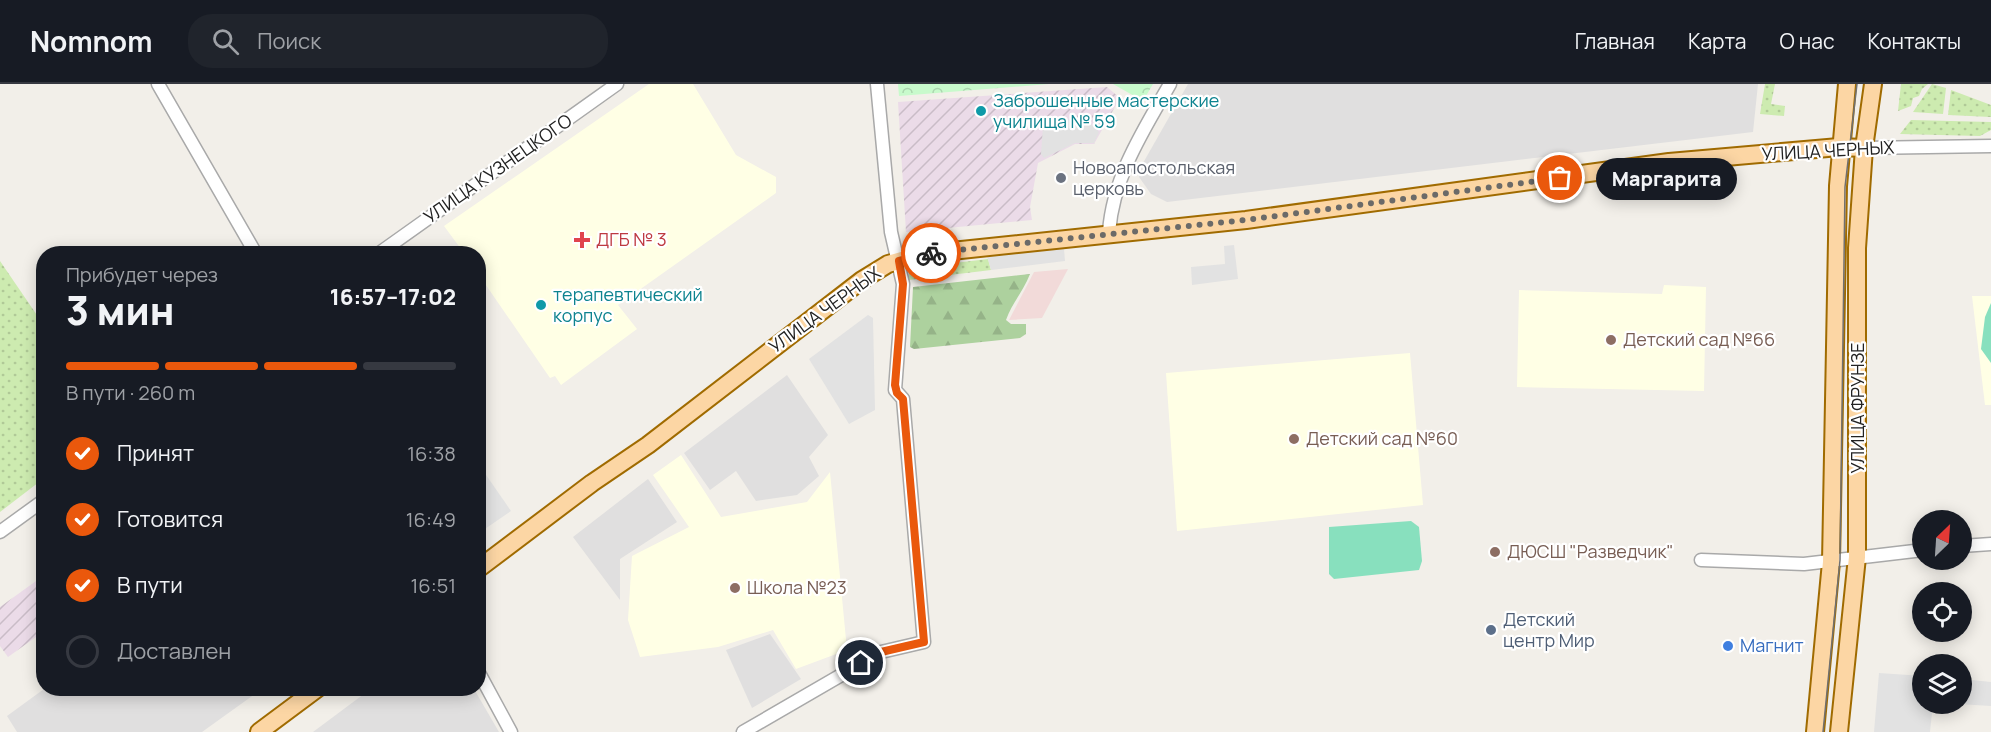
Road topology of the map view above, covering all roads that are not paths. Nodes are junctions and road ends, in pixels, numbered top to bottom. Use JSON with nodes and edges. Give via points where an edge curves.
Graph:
{"nodes":[{"id":1,"x":158,"y":84,"type":"edge"},
{"id":2,"x":617,"y":84,"type":"edge"},
{"id":3,"x":877,"y":84,"type":"edge"},
{"id":4,"x":1170,"y":84,"type":"edge"},
{"id":5,"x":1847,"y":84,"type":"edge"},
{"id":6,"x":1873,"y":84,"type":"edge"},
{"id":7,"x":1991,"y":146,"type":"edge"},
{"id":8,"x":1839,"y":147,"type":"junction"},
{"id":9,"x":1864,"y":148,"type":"junction"},
{"id":10,"x":1109,"y":232,"type":"junction"},
{"id":11,"x":251,"y":246,"type":"edge"},
{"id":12,"x":389,"y":246,"type":"edge"},
{"id":13,"x":899,"y":261,"type":"junction"},
{"id":14,"x":36,"y":506,"type":"edge"},
{"id":15,"x":0,"y":532,"type":"edge"},
{"id":16,"x":1991,"y":544,"type":"edge"},
{"id":17,"x":1972,"y":545,"type":"edge"},
{"id":18,"x":1912,"y":551,"type":"edge"},
{"id":19,"x":1857,"y":556,"type":"junction"},
{"id":20,"x":1701,"y":560,"type":"dead end"},
{"id":21,"x":1831,"y":562,"type":"junction"},
{"id":22,"x":486,"y":563,"type":"edge"},
{"id":23,"x":486,"y":686,"type":"edge"},
{"id":24,"x":307,"y":696,"type":"edge"},
{"id":25,"x":259,"y":732,"type":"edge"},
{"id":26,"x":511,"y":732,"type":"edge"},
{"id":27,"x":743,"y":732,"type":"edge"},
{"id":28,"x":1815,"y":732,"type":"edge"},
{"id":29,"x":1839,"y":732,"type":"edge"}],
"edges":[{"from":1,"to":11,"type":"street"},
{"from":2,"to":12,"type":"street","name":"УЛИЦА КУЗНЕЦКОГО"},
{"from":3,"to":13,"type":"street","via":[[891,232]]},
{"from":4,"to":10,"type":"street","via":[[1130,154],[1112,204]]},
{"from":5,"to":8,"type":"main road","name":"УЛИЦА ФРУНЗЕ"},
{"from":6,"to":9,"type":"main road","name":"УЛИЦА ФРУНЗЕ"},
{"from":7,"to":9,"type":"street","name":"УЛИЦА ЧЕРНЫХ"},
{"from":8,"to":9,"type":"main road","name":"УЛИЦА ЧЕРНЫХ"},
{"from":8,"to":10,"type":"main road","name":"УЛИЦА ЧЕРНЫХ","via":[[1669,162],[1246,220]]},
{"from":8,"to":21,"type":"main road","name":"УЛИЦА ФРУНЗЕ"},
{"from":9,"to":19,"type":"main road","name":"УЛИЦА ФРУНЗЕ","via":[[1857,248]]},
{"from":10,"to":13,"type":"main road","name":"УЛИЦА ЧЕРНЫХ","via":[[922,254]]},
{"from":13,"to":22,"type":"main road","name":"УЛИЦА ЧЕРНЫХ","via":[[862,280],[648,445]]},
{"from":13,"to":27,"type":"street","via":[[903,284],[896,390],[903,399],[924,642],[881,652]]},
{"from":14,"to":15,"type":"street"},
{"from":16,"to":17,"type":"street"},
{"from":18,"to":19,"type":"street"},
{"from":19,"to":21,"type":"street"},
{"from":19,"to":29,"type":"main road","name":"УЛИЦА ФРУНЗЕ"},
{"from":20,"to":21,"type":"street"},
{"from":21,"to":28,"type":"main road","name":"УЛИЦА ФРУНЗЕ"},
{"from":23,"to":26,"type":"street"},
{"from":24,"to":25,"type":"main road"}]}
